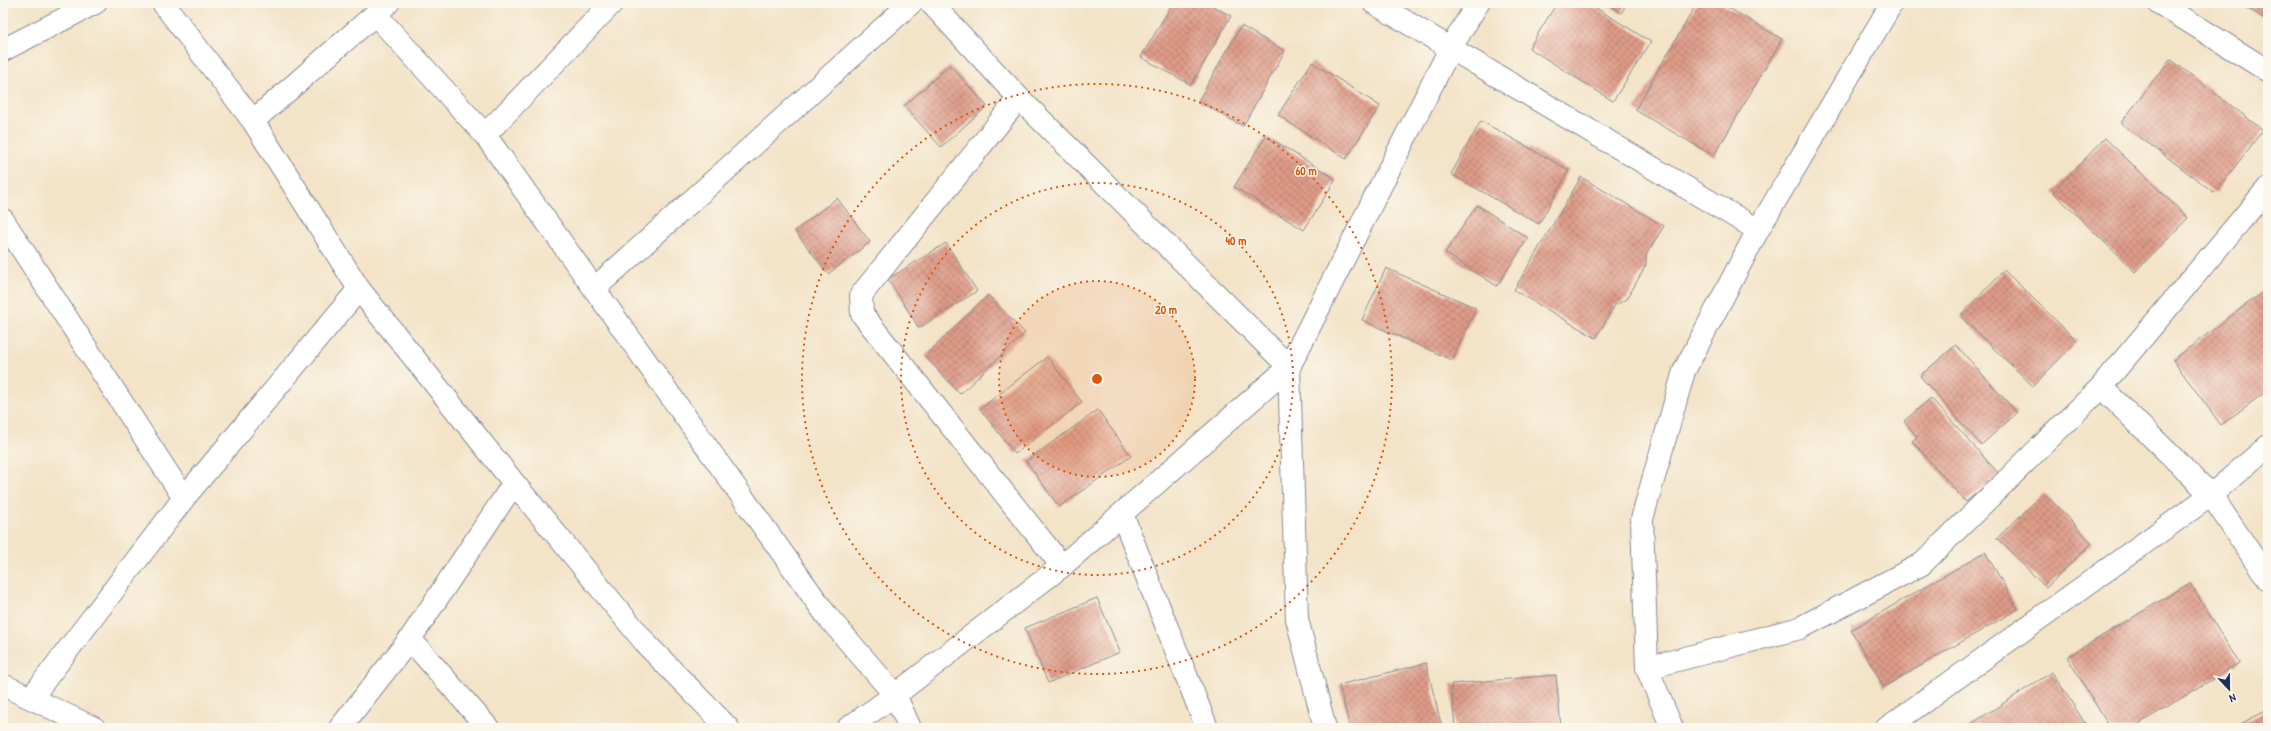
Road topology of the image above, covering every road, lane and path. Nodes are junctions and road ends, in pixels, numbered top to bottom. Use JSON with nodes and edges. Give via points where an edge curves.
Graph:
{"nodes":[{"id":1,"x":95,"y":3,"type":"edge"},
{"id":2,"x":163,"y":3,"type":"edge"},
{"id":3,"x":612,"y":3,"type":"edge"},
{"id":4,"x":910,"y":3,"type":"edge"},
{"id":5,"x":931,"y":3,"type":"edge"},
{"id":6,"x":1374,"y":3,"type":"edge"},
{"id":7,"x":1478,"y":3,"type":"edge"},
{"id":8,"x":1892,"y":3,"type":"edge"},
{"id":9,"x":2159,"y":3,"type":"edge"},
{"id":10,"x":382,"y":9,"type":"edge"},
{"id":11,"x":1450,"y":49,"type":"junction"},
{"id":12,"x":3,"y":50,"type":"edge"},
{"id":13,"x":2268,"y":71,"type":"edge"},
{"id":14,"x":1019,"y":98,"type":"junction"},
{"id":15,"x":253,"y":121,"type":"junction"},
{"id":16,"x":485,"y":136,"type":"junction"},
{"id":17,"x":2268,"y":188,"type":"edge"},
{"id":18,"x":3,"y":220,"type":"edge"},
{"id":19,"x":1758,"y":230,"type":"junction"},
{"id":20,"x":359,"y":289,"type":"junction"},
{"id":21,"x":594,"y":289,"type":"junction"},
{"id":22,"x":1289,"y":367,"type":"junction"},
{"id":23,"x":2101,"y":387,"type":"junction"},
{"id":24,"x":2268,"y":446,"type":"edge"},
{"id":25,"x":514,"y":483,"type":"junction"},
{"id":26,"x":2211,"y":495,"type":"junction"},
{"id":27,"x":184,"y":498,"type":"junction"},
{"id":28,"x":1122,"y":514,"type":"junction"},
{"id":29,"x":1062,"y":566,"type":"junction"},
{"id":30,"x":2268,"y":579,"type":"edge"},
{"id":31,"x":410,"y":639,"type":"junction"},
{"id":32,"x":1646,"y":668,"type":"junction"},
{"id":33,"x":3,"y":686,"type":"edge"},
{"id":34,"x":895,"y":695,"type":"junction"},
{"id":35,"x":31,"y":698,"type":"junction"},
{"id":36,"x":94,"y":728,"type":"edge"},
{"id":37,"x":340,"y":728,"type":"edge"},
{"id":38,"x":488,"y":728,"type":"edge"},
{"id":39,"x":728,"y":728,"type":"edge"},
{"id":40,"x":848,"y":728,"type":"edge"},
{"id":41,"x":910,"y":728,"type":"edge"},
{"id":42,"x":1207,"y":728,"type":"edge"},
{"id":43,"x":1325,"y":728,"type":"edge"},
{"id":44,"x":1672,"y":728,"type":"edge"},
{"id":45,"x":1887,"y":728,"type":"edge"}],
"edges":[{"from":1,"to":12,"type":"street"},
{"from":2,"to":15,"type":"street"},
{"from":3,"to":16,"type":"street"},
{"from":4,"to":21,"type":"street"},
{"from":5,"to":14,"type":"street"},
{"from":6,"to":11,"type":"street"},
{"from":7,"to":11,"type":"street"},
{"from":8,"to":19,"type":"street"},
{"from":9,"to":13,"type":"street"},
{"from":10,"to":15,"type":"street"},
{"from":10,"to":16,"type":"street"},
{"from":11,"to":19,"type":"street"},
{"from":11,"to":22,"type":"street"},
{"from":14,"to":22,"type":"street"},
{"from":14,"to":29,"type":"street","via":[[861,295],[862,314]]},
{"from":15,"to":20,"type":"street"},
{"from":16,"to":21,"type":"street"},
{"from":17,"to":23,"type":"street"},
{"from":18,"to":27,"type":"street"},
{"from":19,"to":32,"type":"street","via":[[1684,371],[1642,519]]},
{"from":20,"to":25,"type":"street"},
{"from":20,"to":27,"type":"street"},
{"from":21,"to":34,"type":"street","via":[[827,616]]},
{"from":22,"to":28,"type":"street"},
{"from":22,"to":43,"type":"street","via":[[1297,619]]},
{"from":23,"to":26,"type":"street"},
{"from":23,"to":32,"type":"street","via":[[1922,564],[1800,628]]},
{"from":24,"to":26,"type":"street"},
{"from":25,"to":31,"type":"street"},
{"from":25,"to":39,"type":"street","via":[[648,646]]},
{"from":26,"to":30,"type":"street"},
{"from":26,"to":45,"type":"street"},
{"from":27,"to":35,"type":"street"},
{"from":28,"to":29,"type":"street"},
{"from":28,"to":42,"type":"street"},
{"from":29,"to":34,"type":"street"},
{"from":31,"to":37,"type":"street"},
{"from":31,"to":38,"type":"street"},
{"from":32,"to":44,"type":"street"},
{"from":33,"to":35,"type":"street"},
{"from":34,"to":40,"type":"street"},
{"from":34,"to":41,"type":"street"},
{"from":35,"to":36,"type":"street"}]}
